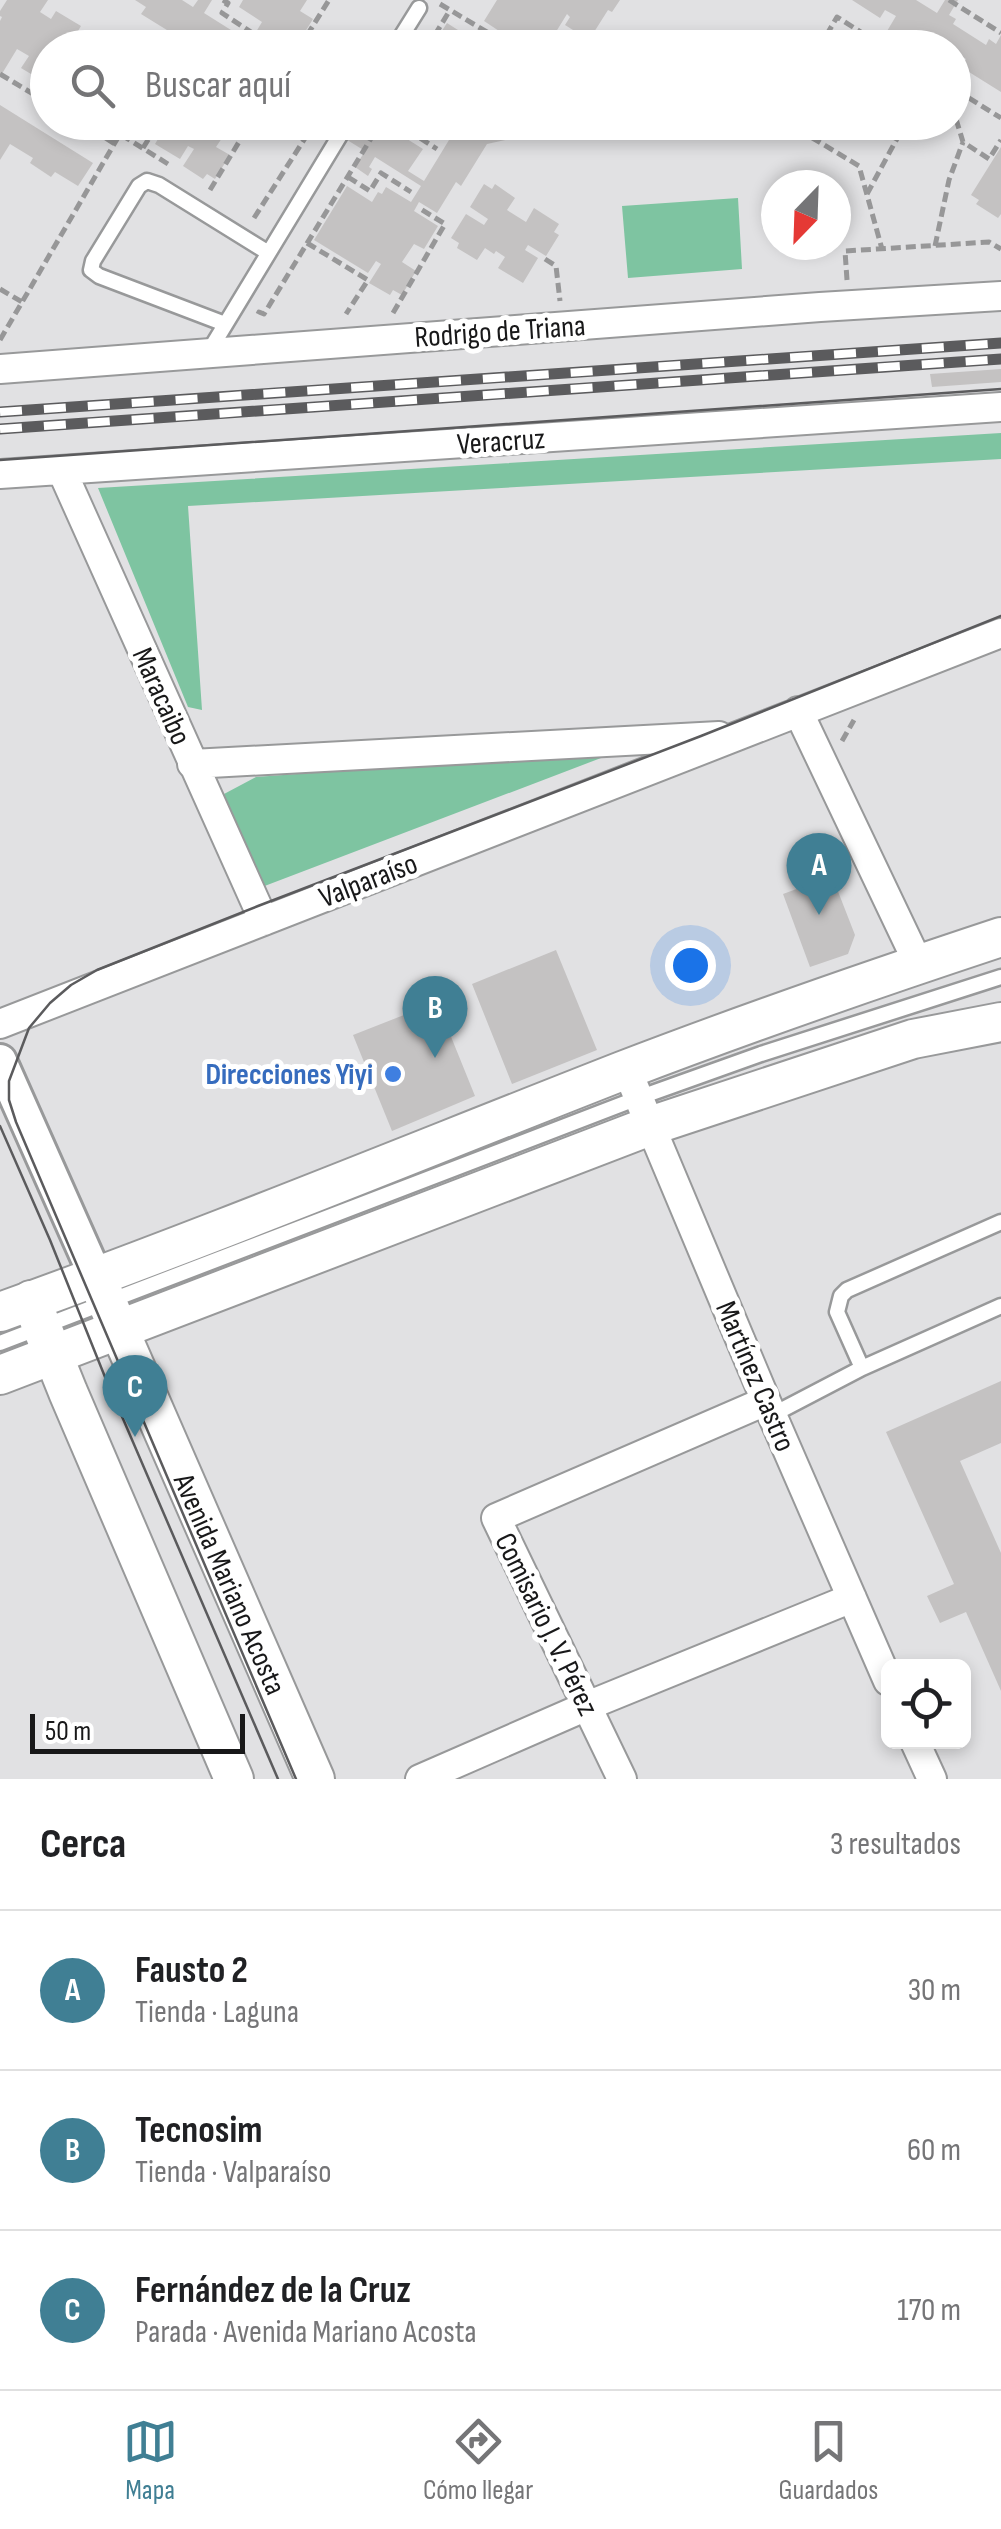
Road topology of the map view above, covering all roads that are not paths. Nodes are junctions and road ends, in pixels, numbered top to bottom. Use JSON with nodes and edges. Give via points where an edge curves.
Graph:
{"nodes":[{"id":1,"x":419,"y":8,"type":"dead end"},
{"id":2,"x":405,"y":30,"type":"edge"},
{"id":3,"x":337,"y":140,"type":"edge"},
{"id":4,"x":267,"y":252,"type":"junction"},
{"id":5,"x":1001,"y":296,"type":"edge"},
{"id":6,"x":225,"y":324,"type":"junction"},
{"id":7,"x":208,"y":353,"type":"junction"},
{"id":8,"x":0,"y":369,"type":"edge"},
{"id":9,"x":1001,"y":408,"type":"edge"},
{"id":10,"x":62,"y":471,"type":"junction"},
{"id":11,"x":0,"y":474,"type":"edge"},
{"id":12,"x":1001,"y":633,"type":"edge"},
{"id":13,"x":798,"y":712,"type":"junction"},
{"id":14,"x":737,"y":736,"type":"junction"},
{"id":15,"x":192,"y":764,"type":"junction"},
{"id":16,"x":264,"y":921,"type":"junction"},
{"id":17,"x":1001,"y":937,"type":"edge"},
{"id":18,"x":918,"y":963,"type":"junction"},
{"id":19,"x":1001,"y":977,"type":"edge"},
{"id":20,"x":1001,"y":1022,"type":"edge"},
{"id":21,"x":0,"y":1024,"type":"edge"},
{"id":22,"x":0,"y":1061,"type":"edge"},
{"id":23,"x":638,"y":1098,"type":"junction"},
{"id":24,"x":1001,"y":1222,"type":"edge"},
{"id":25,"x":108,"y":1303,"type":"junction"},
{"id":26,"x":1001,"y":1306,"type":"edge"},
{"id":27,"x":32,"y":1323,"type":"edge"},
{"id":28,"x":0,"y":1343,"type":"edge"},
{"id":29,"x":862,"y":1368,"type":"junction"},
{"id":30,"x":0,"y":1375,"type":"edge"},
{"id":31,"x":769,"y":1408,"type":"junction"},
{"id":32,"x":852,"y":1598,"type":"junction"},
{"id":33,"x":881,"y":1665,"type":"edge"},
{"id":34,"x":587,"y":1706,"type":"junction"},
{"id":35,"x":919,"y":1749,"type":"edge"},
{"id":36,"x":234,"y":1779,"type":"edge"},
{"id":37,"x":314,"y":1779,"type":"edge"},
{"id":38,"x":420,"y":1779,"type":"edge"},
{"id":39,"x":622,"y":1779,"type":"edge"},
{"id":40,"x":932,"y":1779,"type":"edge"}],
"edges":[{"from":1,"to":2,"type":"lane"},
{"from":3,"to":4,"type":"lane"},
{"from":4,"to":6,"type":"lane"},
{"from":4,"to":6,"type":"lane","via":[[147,181],[93,261],[99,276]]},
{"from":5,"to":7,"type":"street","name":"Rodrigo de Triana"},
{"from":6,"to":7,"type":"lane"},
{"from":7,"to":8,"type":"street","name":"Rodrigo de Triana"},
{"from":9,"to":10,"type":"street","name":"Veracruz"},
{"from":10,"to":11,"type":"street","name":"Veracruz"},
{"from":10,"to":15,"type":"street","name":"Maracaibo"},
{"from":12,"to":13,"type":"street","name":"Valparaíso"},
{"from":13,"to":14,"type":"street","name":"Valparaíso"},
{"from":13,"to":18,"type":"street"},
{"from":14,"to":15,"type":"street","name":"Valparaíso"},
{"from":14,"to":16,"type":"street","name":"Valparaíso"},
{"from":15,"to":16,"type":"street","name":"Maracaibo"},
{"from":16,"to":21,"type":"street","name":"Valparaíso"},
{"from":17,"to":18,"type":"main road"},
{"from":18,"to":23,"type":"main road"},
{"from":19,"to":23,"type":"lane"},
{"from":20,"to":23,"type":"main road"},
{"from":22,"to":25,"type":"street","name":"Avenida Mariano Acosta"},
{"from":23,"to":25,"type":"main road"},
{"from":23,"to":25,"type":"main road"},
{"from":23,"to":31,"type":"street","name":"Martínez Castro"},
{"from":24,"to":29,"type":"lane","via":[[846,1290],[837,1312]]},
{"from":25,"to":27,"type":"main road"},
{"from":25,"to":27,"type":"main road"},
{"from":25,"to":37,"type":"main road","name":"Avenida Mariano Acosta"},
{"from":26,"to":29,"type":"lane"},
{"from":27,"to":28,"type":"lane"},
{"from":27,"to":30,"type":"main road"},
{"from":27,"to":36,"type":"main road"},
{"from":29,"to":31,"type":"lane"},
{"from":31,"to":32,"type":"street","name":"Martínez Castro"},
{"from":31,"to":34,"type":"street","name":"Comisario J. V. Pérez","via":[[496,1518]]},
{"from":32,"to":33,"type":"street","name":"Martínez Castro"},
{"from":32,"to":34,"type":"street"},
{"from":34,"to":38,"type":"street"},
{"from":34,"to":39,"type":"street","name":"Comisario J. V. Pérez"},
{"from":35,"to":40,"type":"street"}]}
